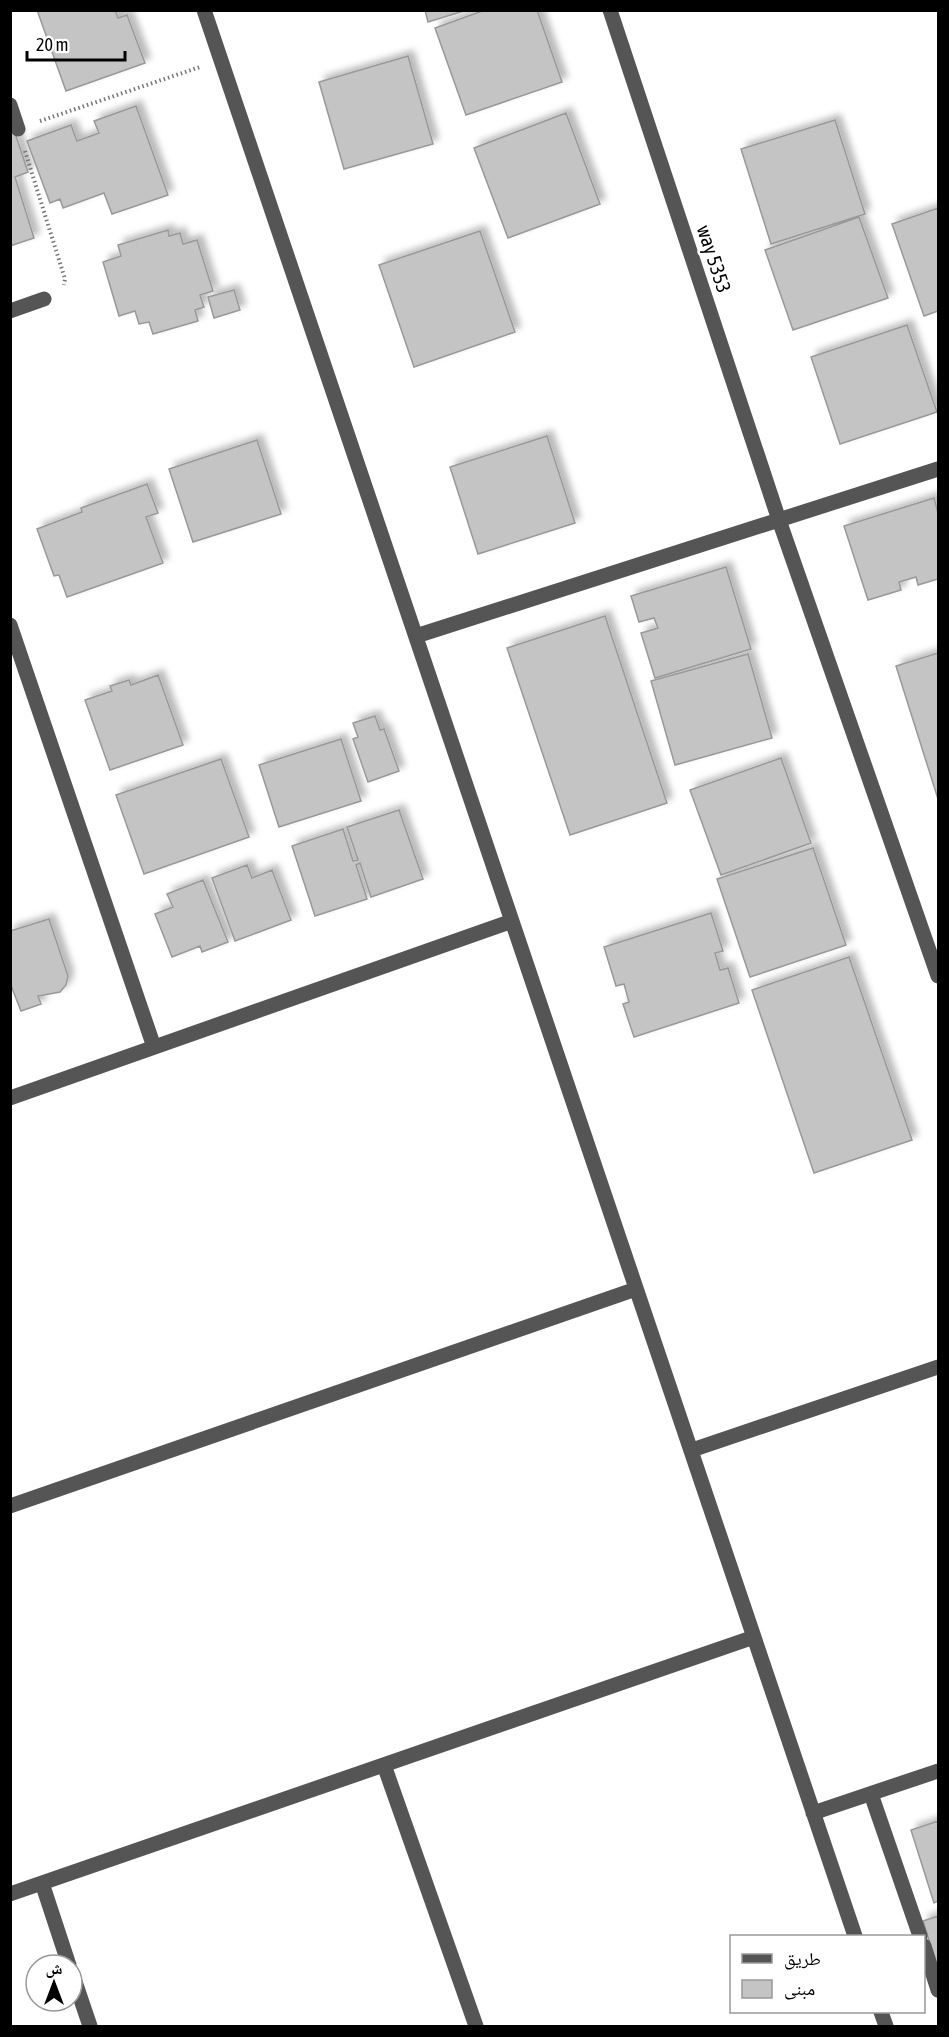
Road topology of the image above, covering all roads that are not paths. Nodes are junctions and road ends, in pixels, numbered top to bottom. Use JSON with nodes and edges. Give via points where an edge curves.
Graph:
{"nodes":[{"id":1,"x":204,"y":10,"type":"edge"},
{"id":2,"x":610,"y":10,"type":"edge"},
{"id":3,"x":10,"y":105,"type":"edge"},
{"id":4,"x":18,"y":129,"type":"road end"},
{"id":5,"x":44,"y":300,"type":"road end"},
{"id":6,"x":10,"y":311,"type":"edge"},
{"id":7,"x":939,"y":469,"type":"edge"},
{"id":8,"x":778,"y":520,"type":"junction"},
{"id":9,"x":10,"y":625,"type":"edge"},
{"id":10,"x":416,"y":636,"type":"junction"},
{"id":11,"x":512,"y":921,"type":"junction"},
{"id":12,"x":939,"y":976,"type":"edge"},
{"id":13,"x":154,"y":1047,"type":"junction"},
{"id":14,"x":10,"y":1098,"type":"edge"},
{"id":15,"x":636,"y":1289,"type":"junction"},
{"id":16,"x":939,"y":1367,"type":"edge"},
{"id":17,"x":692,"y":1450,"type":"junction"},
{"id":18,"x":10,"y":1506,"type":"edge"},
{"id":19,"x":754,"y":1637,"type":"junction"},
{"id":20,"x":384,"y":1765,"type":"junction"},
{"id":21,"x":939,"y":1771,"type":"edge"},
{"id":22,"x":871,"y":1794,"type":"junction"},
{"id":23,"x":813,"y":1813,"type":"junction"},
{"id":24,"x":42,"y":1883,"type":"junction"},
{"id":25,"x":10,"y":1894,"type":"edge"},
{"id":26,"x":855,"y":1935,"type":"edge"},
{"id":27,"x":920,"y":1935,"type":"edge"},
{"id":28,"x":925,"y":1949,"type":"edge"},
{"id":29,"x":65,"y":1953,"type":"edge"},
{"id":30,"x":939,"y":1990,"type":"edge"},
{"id":31,"x":84,"y":2008,"type":"edge"},
{"id":32,"x":90,"y":2026,"type":"edge"},
{"id":33,"x":476,"y":2026,"type":"edge"}],
"edges":[{"from":1,"to":10,"type":"street"},
{"from":2,"to":8,"type":"street","name":"way 5353"},
{"from":3,"to":4,"type":"street"},
{"from":5,"to":6,"type":"street"},
{"from":7,"to":8,"type":"street"},
{"from":8,"to":10,"type":"street"},
{"from":8,"to":12,"type":"street","name":"way 5353"},
{"from":9,"to":13,"type":"street"},
{"from":10,"to":11,"type":"street"},
{"from":11,"to":13,"type":"street"},
{"from":11,"to":15,"type":"street"},
{"from":13,"to":14,"type":"street"},
{"from":15,"to":17,"type":"street"},
{"from":15,"to":18,"type":"street"},
{"from":16,"to":17,"type":"street"},
{"from":17,"to":19,"type":"street"},
{"from":19,"to":20,"type":"street"},
{"from":19,"to":23,"type":"street"},
{"from":20,"to":24,"type":"street"},
{"from":20,"to":33,"type":"street"},
{"from":21,"to":22,"type":"street"},
{"from":22,"to":23,"type":"street"},
{"from":22,"to":27,"type":"street"},
{"from":23,"to":26,"type":"street"},
{"from":24,"to":25,"type":"street"},
{"from":24,"to":29,"type":"street"},
{"from":28,"to":30,"type":"street"},
{"from":31,"to":32,"type":"street"}]}
